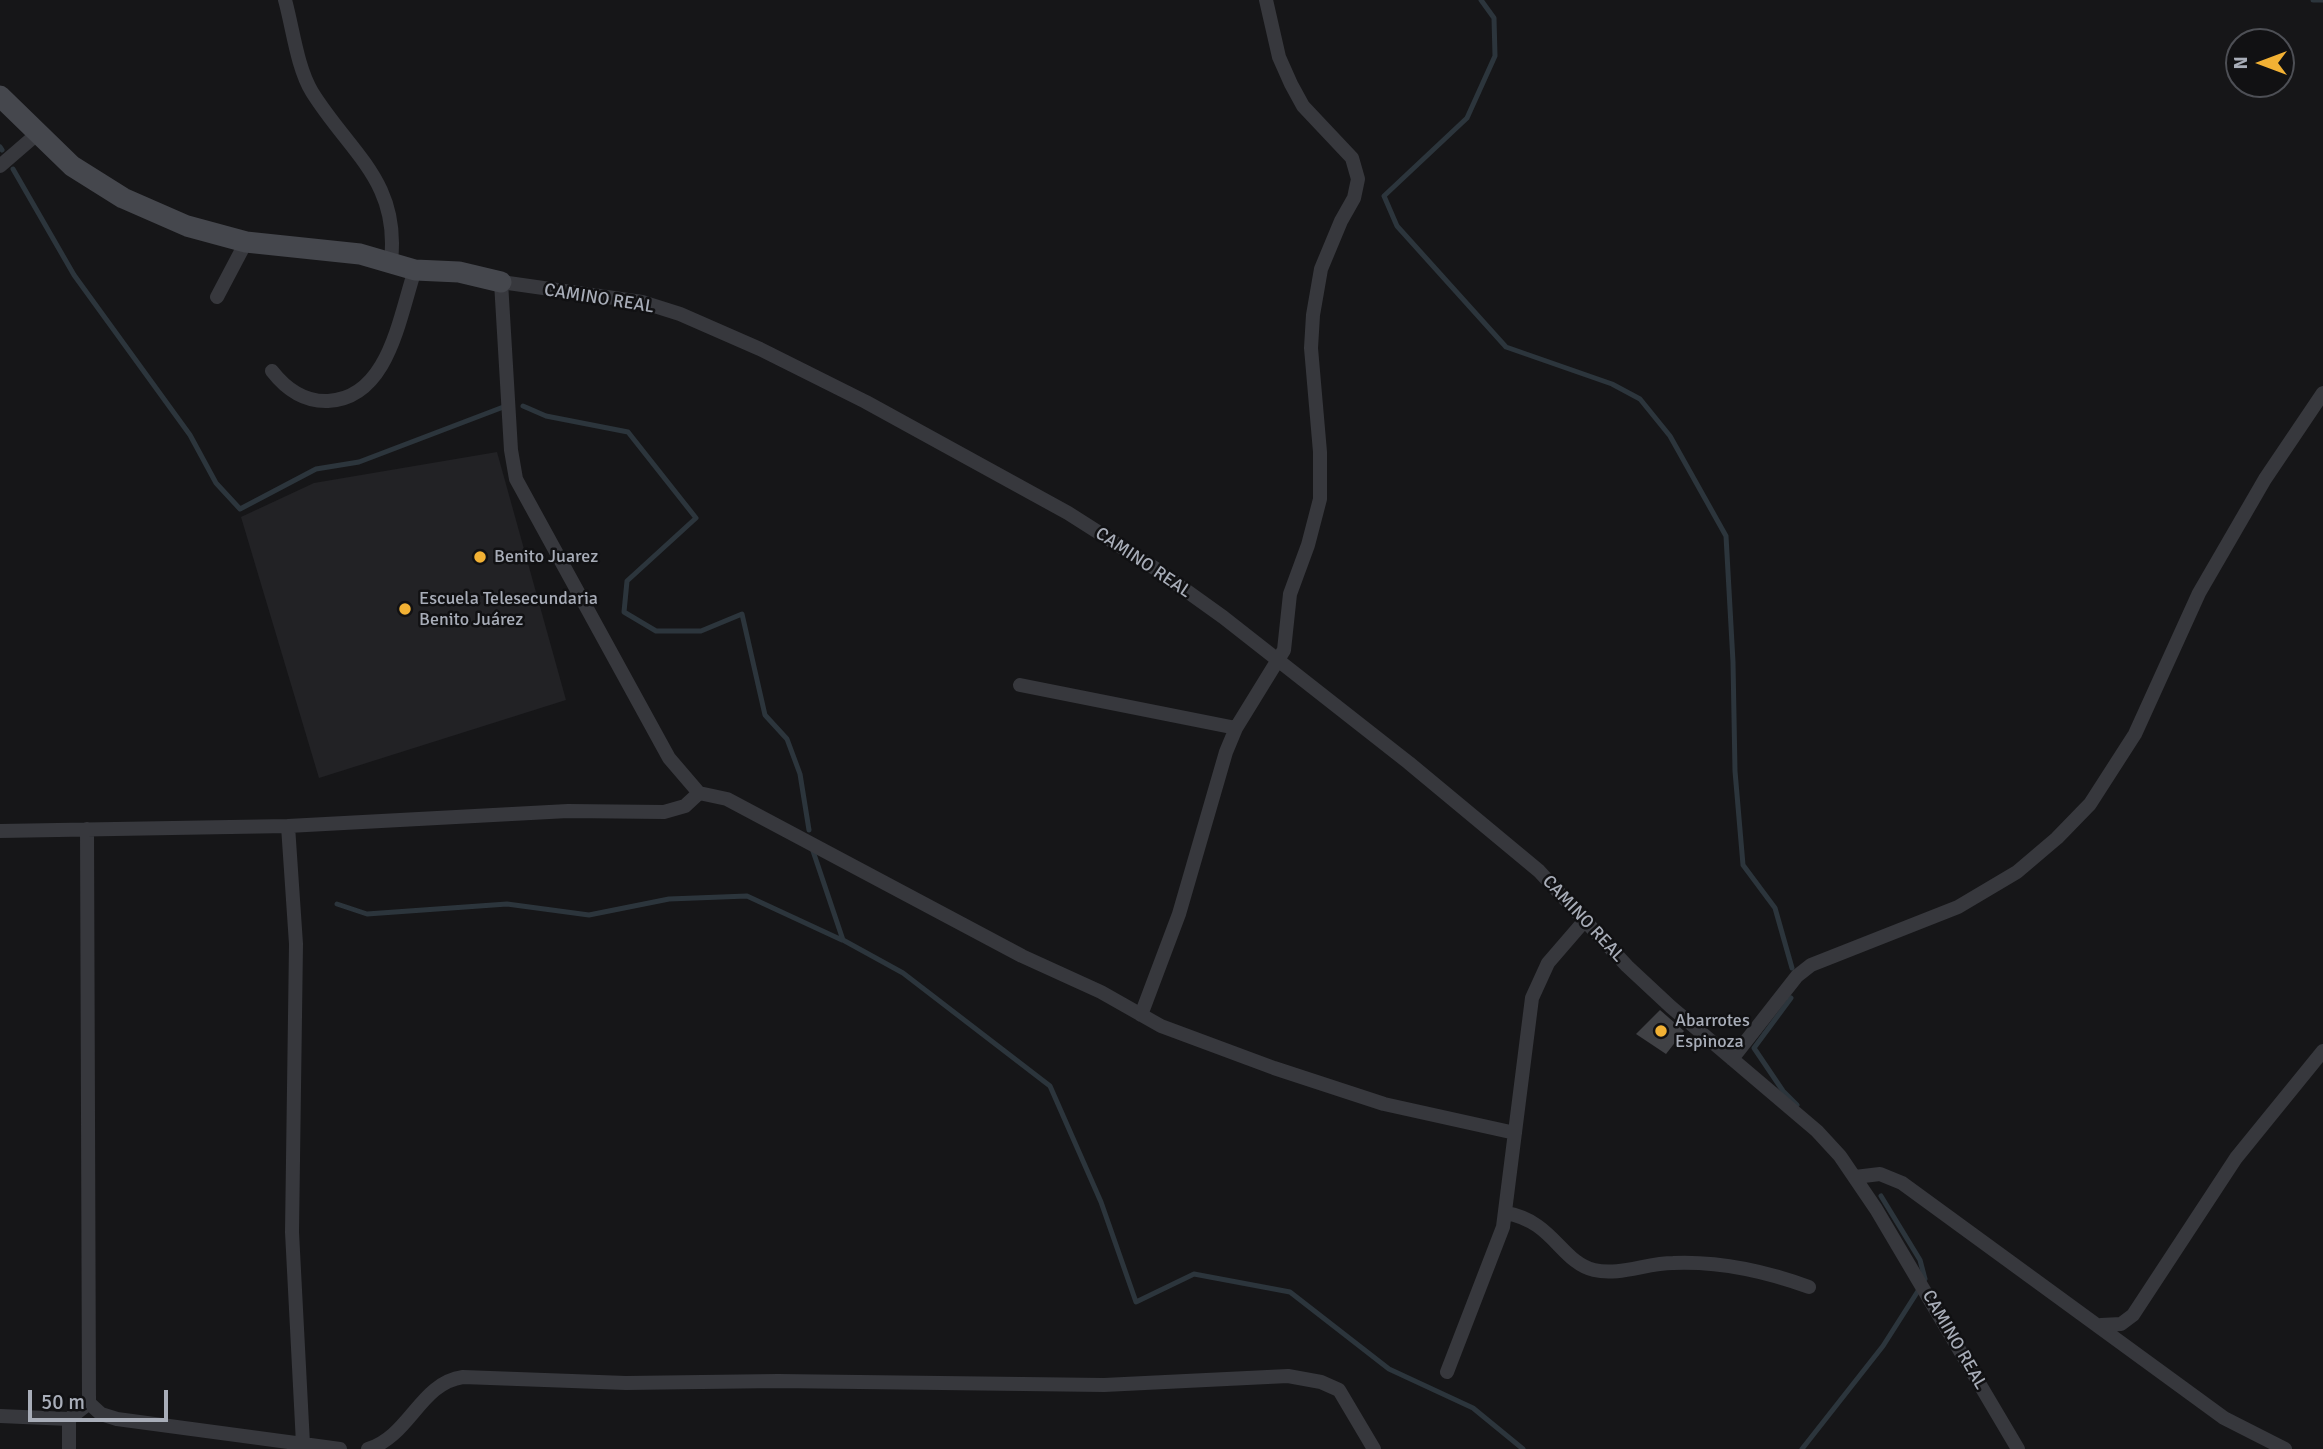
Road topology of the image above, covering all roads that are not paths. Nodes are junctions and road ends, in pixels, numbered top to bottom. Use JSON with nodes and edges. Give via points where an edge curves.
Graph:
{"nodes":[{"id":1,"x":285,"y":0,"type":"edge"},
{"id":2,"x":1266,"y":0,"type":"edge"},
{"id":3,"x":0,"y":96,"type":"edge"},
{"id":4,"x":37,"y":134,"type":"junction"},
{"id":5,"x":0,"y":166,"type":"edge"},
{"id":6,"x":246,"y":243,"type":"junction"},
{"id":7,"x":391,"y":261,"type":"junction"},
{"id":8,"x":415,"y":270,"type":"junction"},
{"id":9,"x":501,"y":282,"type":"junction"},
{"id":10,"x":217,"y":296,"type":"dead end"},
{"id":11,"x":272,"y":371,"type":"dead end"},
{"id":12,"x":2323,"y":393,"type":"edge"},
{"id":13,"x":1279,"y":660,"type":"junction"},
{"id":14,"x":1020,"y":685,"type":"dead end"},
{"id":15,"x":1236,"y":728,"type":"junction"},
{"id":16,"x":699,"y":793,"type":"junction"},
{"id":17,"x":288,"y":826,"type":"junction"},
{"id":18,"x":87,"y":829,"type":"junction"},
{"id":19,"x":0,"y":831,"type":"edge"},
{"id":20,"x":1586,"y":919,"type":"junction"},
{"id":21,"x":1141,"y":1015,"type":"junction"},
{"id":22,"x":2323,"y":1051,"type":"edge"},
{"id":23,"x":1732,"y":1059,"type":"junction"},
{"id":24,"x":1515,"y":1133,"type":"junction"},
{"id":25,"x":1855,"y":1177,"type":"junction"},
{"id":26,"x":1506,"y":1213,"type":"junction"},
{"id":27,"x":1809,"y":1287,"type":"dead end"},
{"id":28,"x":2101,"y":1325,"type":"junction"},
{"id":29,"x":1447,"y":1372,"type":"dead end"},
{"id":30,"x":89,"y":1403,"type":"junction"},
{"id":31,"x":0,"y":1416,"type":"edge"},
{"id":32,"x":69,"y":1419,"type":"junction"},
{"id":33,"x":303,"y":1444,"type":"junction"},
{"id":34,"x":69,"y":1449,"type":"edge"},
{"id":35,"x":340,"y":1449,"type":"edge"},
{"id":36,"x":368,"y":1449,"type":"edge"},
{"id":37,"x":1374,"y":1449,"type":"edge"},
{"id":38,"x":2018,"y":1449,"type":"edge"},
{"id":39,"x":2285,"y":1449,"type":"edge"}],
"edges":[{"from":1,"to":7,"type":"street","via":[[311,91],[385,194],[393,224]]},
{"from":2,"to":13,"type":"street","via":[[1279,57],[1291,84],[1303,106],[1352,158],[1358,179],[1316,289],[1311,348],[1320,499],[1290,594],[1287,635]]},
{"from":3,"to":4,"type":"street","name":"CAMINO REAL"},
{"from":4,"to":5,"type":"street"},
{"from":4,"to":6,"type":"street","name":"CAMINO REAL","via":[[72,166],[123,198],[187,226]]},
{"from":6,"to":7,"type":"street","name":"CAMINO REAL"},
{"from":6,"to":10,"type":"street"},
{"from":7,"to":8,"type":"street","name":"CAMINO REAL"},
{"from":8,"to":9,"type":"street","name":"CAMINO REAL","via":[[459,272]]},
{"from":8,"to":11,"type":"street","via":[[384,361],[363,389],[339,400],[319,401],[298,395]]},
{"from":9,"to":13,"type":"street","name":"CAMINO REAL","via":[[642,302],[760,349],[1068,513],[1156,569]]},
{"from":9,"to":16,"type":"street","via":[[516,479],[669,758]]},
{"from":12,"to":23,"type":"street","via":[[2265,479],[2199,593],[2135,734],[2090,804],[2017,872],[1958,907],[1811,965],[1797,976]]},
{"from":13,"to":15,"type":"street"},
{"from":13,"to":20,"type":"street","name":"CAMINO REAL","via":[[1539,871]]},
{"from":14,"to":15,"type":"street"},
{"from":15,"to":21,"type":"street","via":[[1179,914]]},
{"from":16,"to":17,"type":"street","via":[[685,806],[664,812],[568,811]]},
{"from":16,"to":21,"type":"street","via":[[727,799]]},
{"from":17,"to":18,"type":"street"},
{"from":17,"to":33,"type":"street","via":[[296,944],[292,1232]]},
{"from":18,"to":19,"type":"street"},
{"from":18,"to":30,"type":"street"},
{"from":20,"to":23,"type":"street","name":"CAMINO REAL","via":[[1627,966]]},
{"from":20,"to":24,"type":"street","via":[[1548,963],[1532,998]]},
{"from":21,"to":24,"type":"street","via":[[1273,1068],[1384,1104]]},
{"from":22,"to":28,"type":"street","via":[[2236,1158],[2133,1315],[2121,1324]]},
{"from":23,"to":25,"type":"street","name":"CAMINO REAL","via":[[1817,1130]]},
{"from":24,"to":26,"type":"street"},
{"from":25,"to":28,"type":"street","via":[[1880,1174],[1902,1182]]},
{"from":25,"to":38,"type":"street","name":"CAMINO REAL"},
{"from":26,"to":27,"type":"street","via":[[1546,1230],[1575,1261],[1594,1270],[1702,1263],[1777,1275]]},
{"from":26,"to":29,"type":"street"},
{"from":28,"to":39,"type":"street","via":[[2224,1418]]},
{"from":30,"to":32,"type":"street"},
{"from":30,"to":33,"type":"street","via":[[100,1414],[117,1419]]},
{"from":31,"to":32,"type":"street"},
{"from":32,"to":34,"type":"street"},
{"from":33,"to":35,"type":"street"},
{"from":36,"to":37,"type":"street","via":[[397,1432],[434,1388],[464,1377],[626,1384],[1104,1385],[1288,1376],[1321,1382],[1339,1391]]}]}
